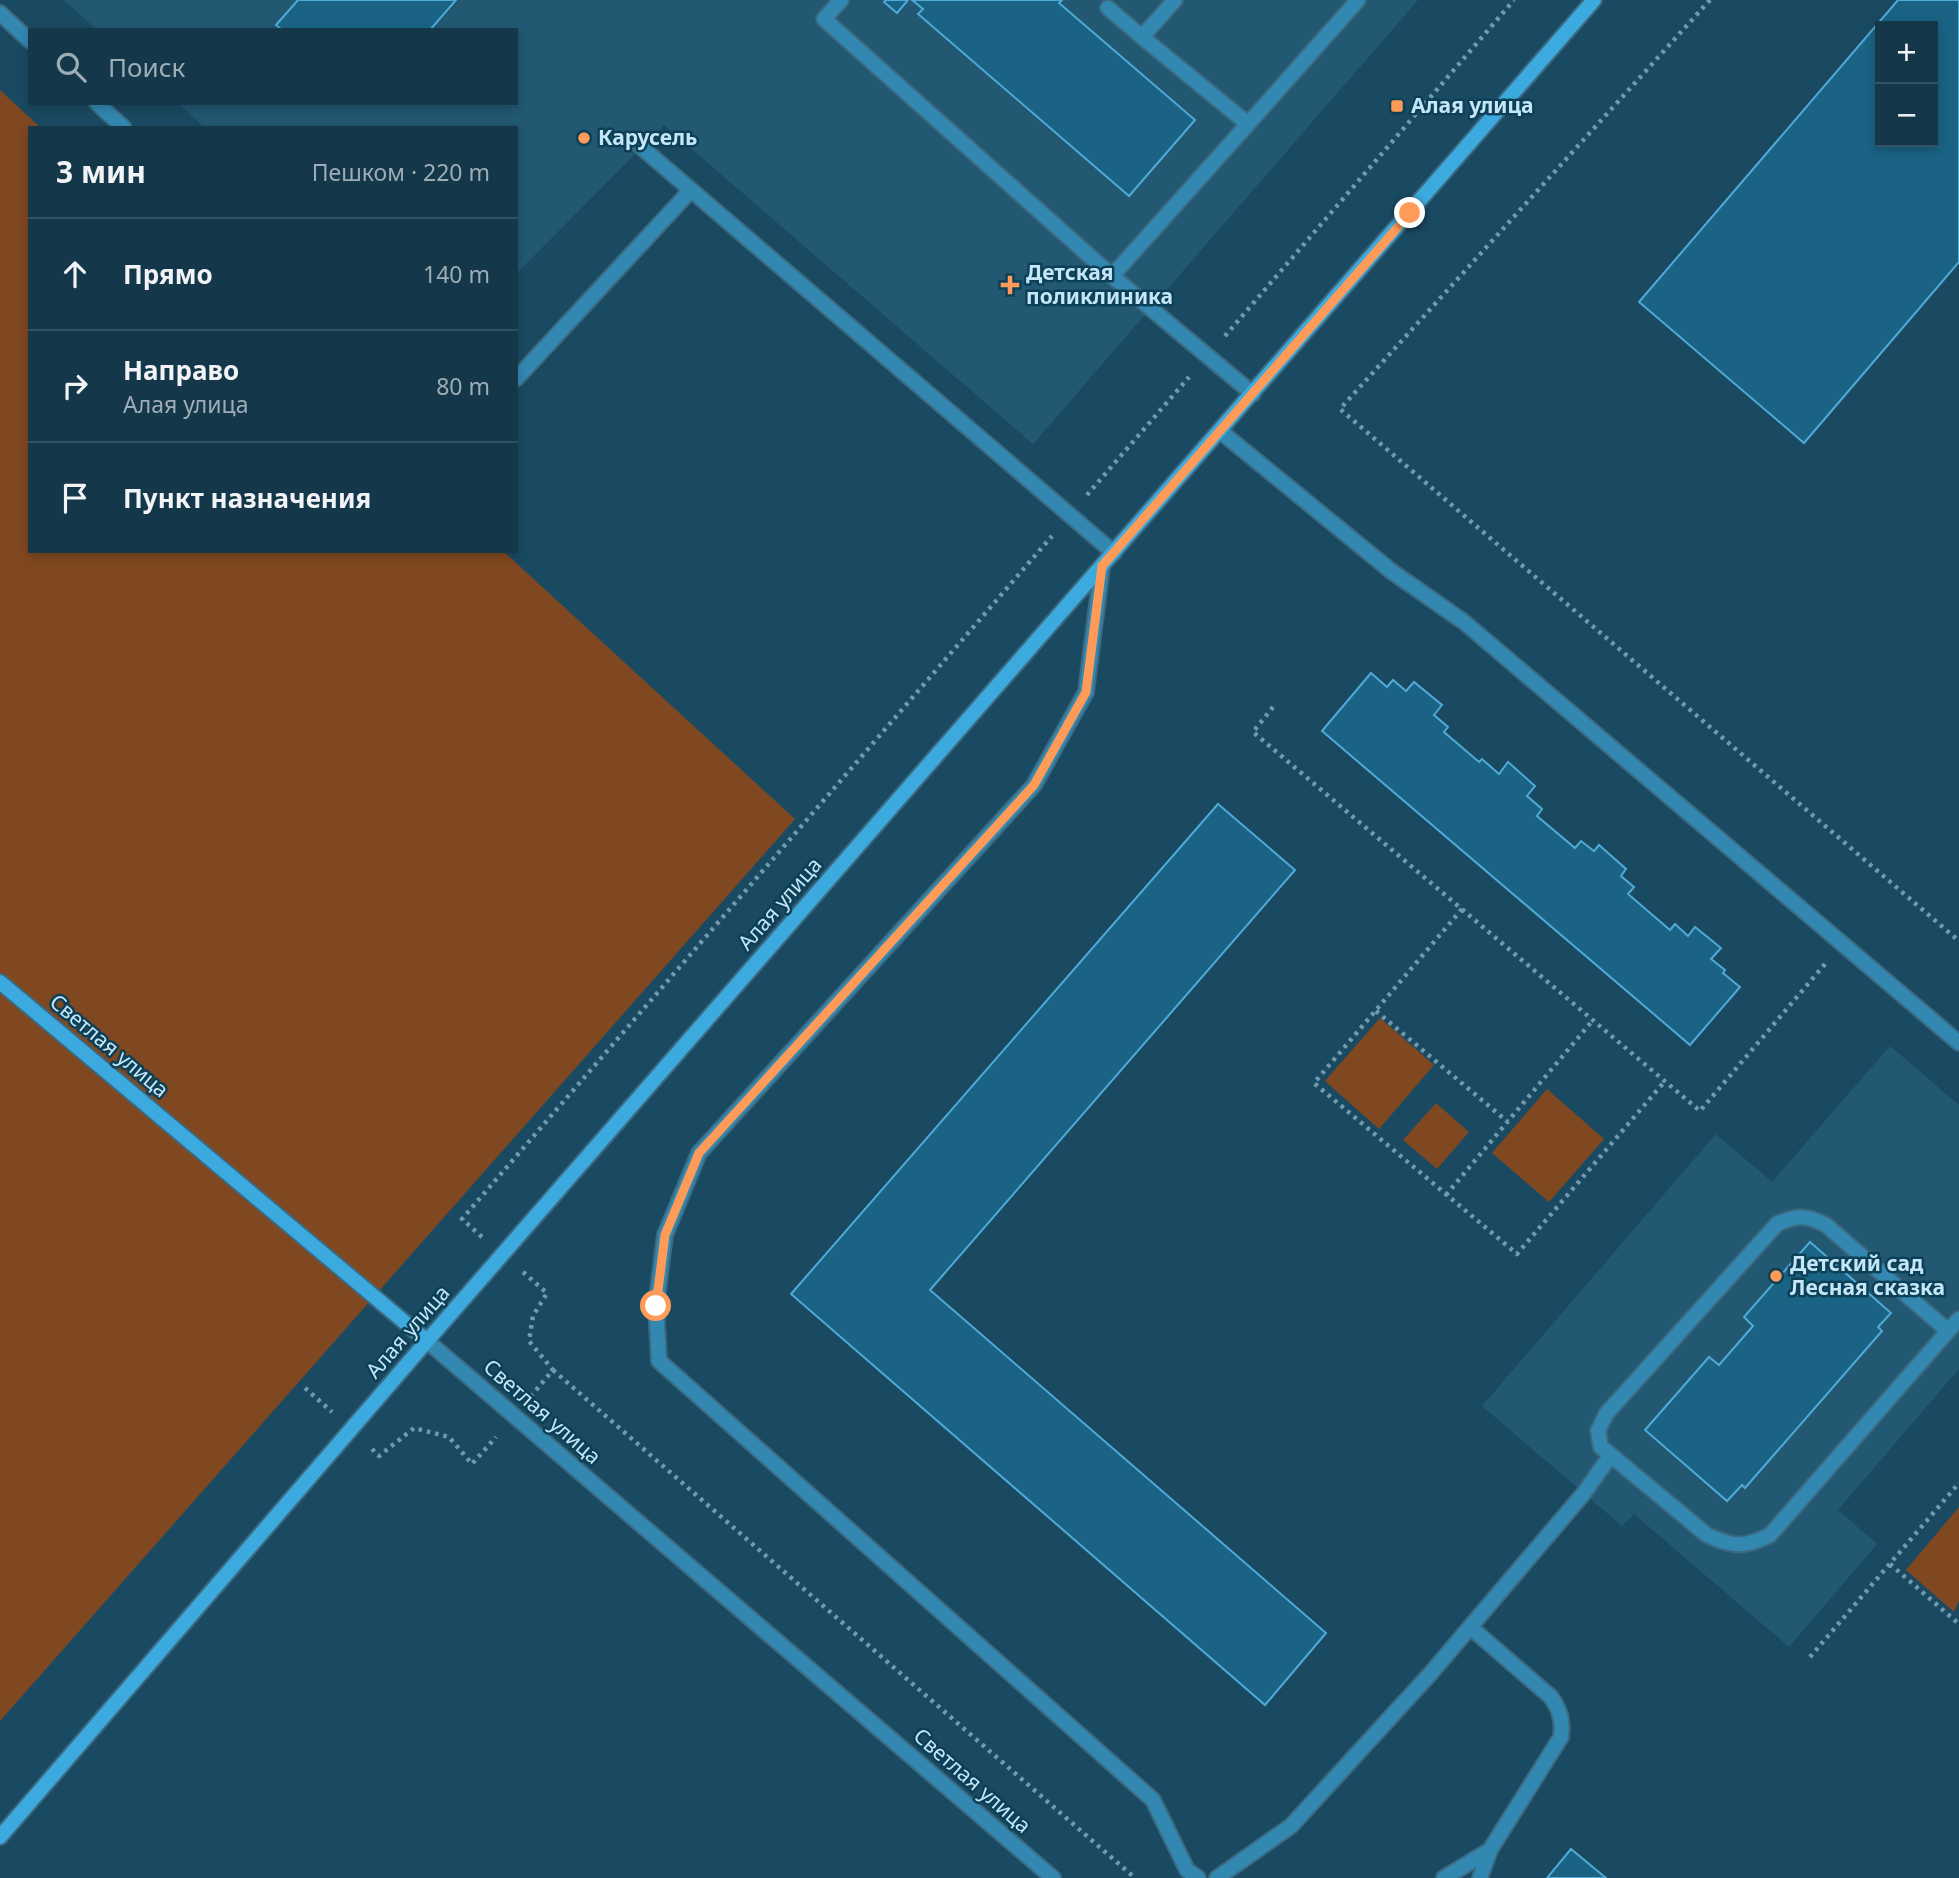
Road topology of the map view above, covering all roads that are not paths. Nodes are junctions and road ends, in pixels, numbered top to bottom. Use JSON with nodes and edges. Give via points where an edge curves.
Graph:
{"nodes":[{"id":1,"x":841,"y":0,"type":"edge"},
{"id":2,"x":1175,"y":0,"type":"edge"},
{"id":3,"x":1358,"y":0,"type":"edge"},
{"id":4,"x":1594,"y":0,"type":"edge"},
{"id":5,"x":1108,"y":8,"type":"dead end"},
{"id":6,"x":0,"y":13,"type":"edge"},
{"id":7,"x":1142,"y":37,"type":"junction"},
{"id":8,"x":28,"y":39,"type":"edge"},
{"id":9,"x":99,"y":105,"type":"edge"},
{"id":10,"x":1248,"y":124,"type":"junction"},
{"id":11,"x":122,"y":126,"type":"edge"},
{"id":12,"x":641,"y":147,"type":"dead end"},
{"id":13,"x":691,"y":190,"type":"junction"},
{"id":14,"x":1112,"y":276,"type":"junction"},
{"id":15,"x":518,"y":377,"type":"edge"},
{"id":16,"x":1253,"y":394,"type":"junction"},
{"id":17,"x":1220,"y":431,"type":"junction"},
{"id":18,"x":1114,"y":553,"type":"junction"},
{"id":19,"x":1102,"y":566,"type":"junction"},
{"id":20,"x":0,"y":982,"type":"edge"},
{"id":21,"x":1959,"y":1043,"type":"edge"},
{"id":22,"x":1959,"y":1319,"type":"edge"},
{"id":23,"x":1948,"y":1332,"type":"junction"},
{"id":24,"x":427,"y":1341,"type":"junction"},
{"id":25,"x":1610,"y":1455,"type":"junction"},
{"id":26,"x":1469,"y":1627,"type":"junction"},
{"id":27,"x":0,"y":1837,"type":"edge"},
{"id":28,"x":1490,"y":1850,"type":"junction"},
{"id":29,"x":1053,"y":1878,"type":"edge"},
{"id":30,"x":1198,"y":1878,"type":"edge"},
{"id":31,"x":1217,"y":1878,"type":"edge"},
{"id":32,"x":1444,"y":1878,"type":"edge"},
{"id":33,"x":1480,"y":1878,"type":"edge"}],
"edges":[{"from":1,"to":14,"type":"street","via":[[824,19]]},
{"from":2,"to":7,"type":"street"},
{"from":3,"to":10,"type":"street"},
{"from":4,"to":16,"type":"main road","name":"Алая улица"},
{"from":5,"to":7,"type":"street"},
{"from":6,"to":8,"type":"street"},
{"from":7,"to":10,"type":"street"},
{"from":9,"to":11,"type":"street"},
{"from":10,"to":14,"type":"street"},
{"from":12,"to":13,"type":"street"},
{"from":13,"to":15,"type":"street"},
{"from":13,"to":18,"type":"street"},
{"from":14,"to":16,"type":"street"},
{"from":16,"to":17,"type":"main road","name":"Алая улица"},
{"from":17,"to":18,"type":"main road","name":"Алая улица"},
{"from":17,"to":21,"type":"street","via":[[1391,571],[1464,622]]},
{"from":18,"to":19,"type":"main road","name":"Алая улица"},
{"from":19,"to":24,"type":"main road","name":"Алая улица"},
{"from":19,"to":30,"type":"street","via":[[1086,692],[1034,785],[699,1153],[665,1235],[656,1306],[659,1361],[1153,1800],[1187,1870]]},
{"from":20,"to":24,"type":"main road","name":"Светлая улица"},
{"from":22,"to":23,"type":"street"},
{"from":23,"to":25,"type":"street","via":[[1770,1535],[1752,1544],[1727,1544],[1707,1535]]},
{"from":23,"to":25,"type":"street","via":[[1826,1225],[1811,1217],[1794,1217],[1777,1224],[1606,1415],[1598,1430],[1601,1447]]},
{"from":24,"to":27,"type":"main road","name":"Алая улица"},
{"from":24,"to":29,"type":"street","name":"Светлая улица"},
{"from":25,"to":26,"type":"street","via":[[1584,1493]]},
{"from":26,"to":28,"type":"street","via":[[1551,1697],[1562,1723],[1561,1737]]},
{"from":26,"to":31,"type":"street","via":[[1291,1826]]},
{"from":28,"to":32,"type":"street"},
{"from":28,"to":33,"type":"street"}]}
